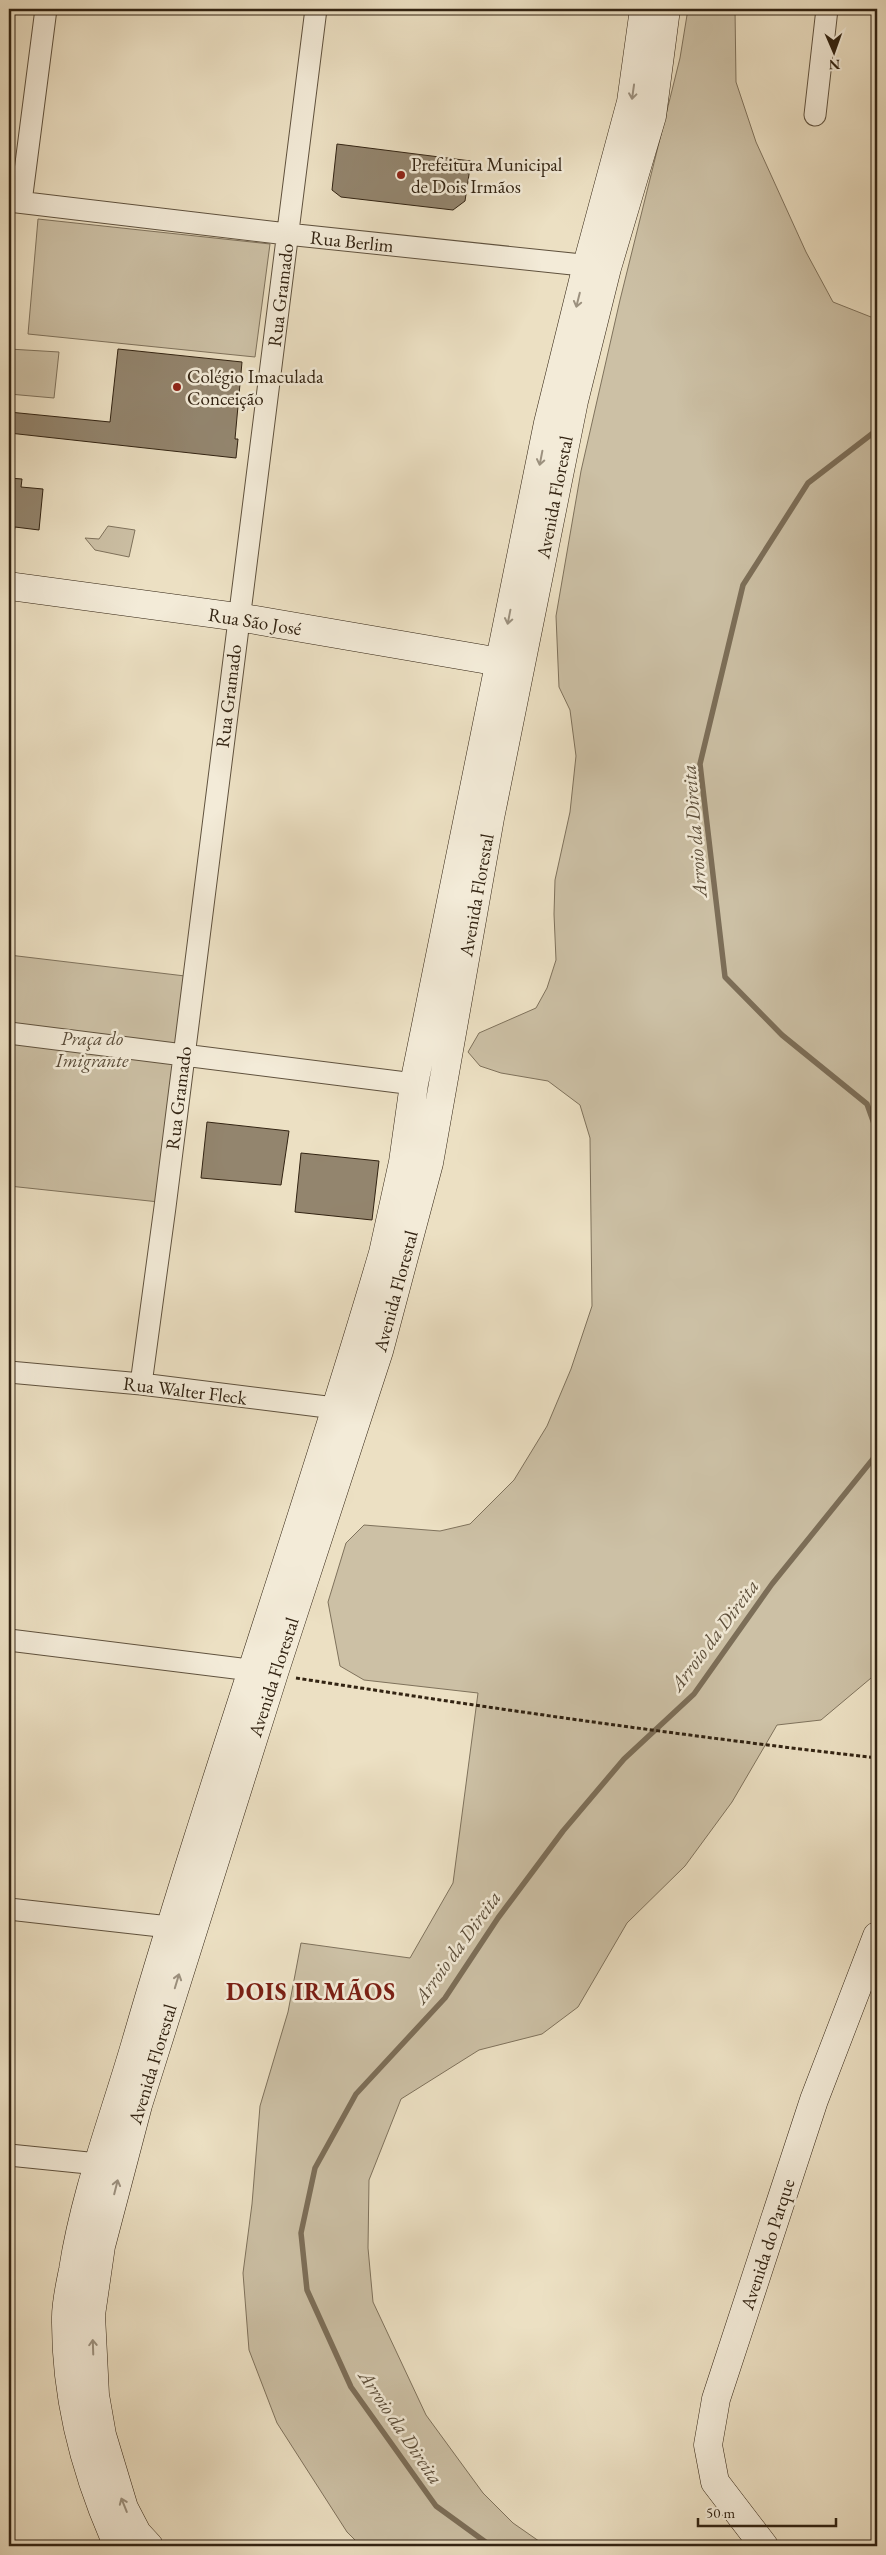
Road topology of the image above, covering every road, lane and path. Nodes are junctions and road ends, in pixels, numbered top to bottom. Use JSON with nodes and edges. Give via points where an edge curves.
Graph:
{"nodes":[{"id":1,"x":46,"y":9,"type":"edge"},
{"id":2,"x":316,"y":9,"type":"edge"},
{"id":3,"x":644,"y":9,"type":"edge"},
{"id":4,"x":666,"y":9,"type":"edge"},
{"id":5,"x":827,"y":9,"type":"edge"},
{"id":6,"x":648,"y":62,"type":"junction"},
{"id":7,"x":814,"y":116,"type":"dead end"},
{"id":8,"x":15,"y":201,"type":"edge"},
{"id":9,"x":287,"y":234,"type":"junction"},
{"id":10,"x":597,"y":266,"type":"junction"},
{"id":11,"x":9,"y":586,"type":"edge"},
{"id":12,"x":238,"y":617,"type":"junction"},
{"id":13,"x":500,"y":662,"type":"junction"},
{"id":14,"x":9,"y":1033,"type":"edge"},
{"id":15,"x":183,"y":1055,"type":"junction"},
{"id":16,"x":414,"y":1084,"type":"junction"},
{"id":17,"x":9,"y":1372,"type":"edge"},
{"id":18,"x":140,"y":1384,"type":"junction"},
{"id":19,"x":348,"y":1409,"type":"junction"},
{"id":20,"x":9,"y":1640,"type":"edge"},
{"id":21,"x":262,"y":1671,"type":"junction"},
{"id":22,"x":877,"y":1758,"type":"edge"},
{"id":23,"x":202,"y":1863,"type":"junction"},
{"id":24,"x":9,"y":1909,"type":"edge"},
{"id":25,"x":169,"y":1927,"type":"junction"},
{"id":26,"x":877,"y":1936,"type":"edge"},
{"id":27,"x":9,"y":2155,"type":"edge"},
{"id":28,"x":98,"y":2164,"type":"junction"},
{"id":29,"x":118,"y":2546,"type":"edge"},
{"id":30,"x":149,"y":2546,"type":"edge"},
{"id":31,"x":764,"y":2546,"type":"edge"}],
"edges":[{"from":1,"to":8,"type":"street"},
{"from":2,"to":9,"type":"street","name":"Rua Gramado"},
{"from":3,"to":6,"type":"main road","name":"Avenida Florestal"},
{"from":4,"to":6,"type":"main road","name":"Avenida Florestal"},
{"from":5,"to":7,"type":"street"},
{"from":6,"to":10,"type":"main road","name":"Avenida Florestal","via":[[631,102]]},
{"from":8,"to":9,"type":"street","name":"Rua Berlim"},
{"from":9,"to":10,"type":"street","name":"Rua Berlim"},
{"from":9,"to":12,"type":"street","name":"Rua Gramado"},
{"from":10,"to":13,"type":"main road","name":"Avenida Florestal","one_way":true,"via":[[548,423]]},
{"from":10,"to":19,"type":"main road","name":"Avenida Florestal","via":[[572,411],[490,818],[429,1163],[379,1351]]},
{"from":11,"to":12,"type":"main road","name":"Rua São José"},
{"from":12,"to":13,"type":"main road","name":"Rua São José"},
{"from":12,"to":15,"type":"street","name":"Rua Gramado"},
{"from":13,"to":16,"type":"main road","name":"Avenida Florestal"},
{"from":14,"to":15,"type":"street"},
{"from":15,"to":16,"type":"street"},
{"from":15,"to":18,"type":"street","name":"Rua Gramado"},
{"from":16,"to":19,"type":"main road","name":"Avenida Florestal","via":[[403,1162]]},
{"from":17,"to":18,"type":"street","name":"Rua Walter Fleck"},
{"from":18,"to":19,"type":"street","name":"Rua Walter Fleck"},
{"from":19,"to":21,"type":"main road","name":"Avenida Florestal"},
{"from":20,"to":21,"type":"street"},
{"from":21,"to":22,"type":"path","via":[[504,1710]]},
{"from":21,"to":23,"type":"main road","name":"Avenida Florestal"},
{"from":23,"to":25,"type":"main road","name":"Avenida Florestal"},
{"from":30,"to":23,"type":"main road","name":"Avenida Florestal","one_way":true,"via":[[137,2533],[124,2508],[102,2436],[94,2395],[91,2315],[101,2246],[120,2168]]},
{"from":24,"to":25,"type":"street"},
{"from":25,"to":28,"type":"main road","name":"Avenida Florestal"},
{"from":26,"to":31,"type":"main road","name":"Avenida do Parque","via":[[814,2100],[716,2399],[708,2445],[715,2482]]},
{"from":27,"to":28,"type":"street"},
{"from":28,"to":29,"type":"main road","name":"Avenida Florestal","via":[[76,2250],[66,2314],[70,2397],[80,2444],[104,2516]]}]}
